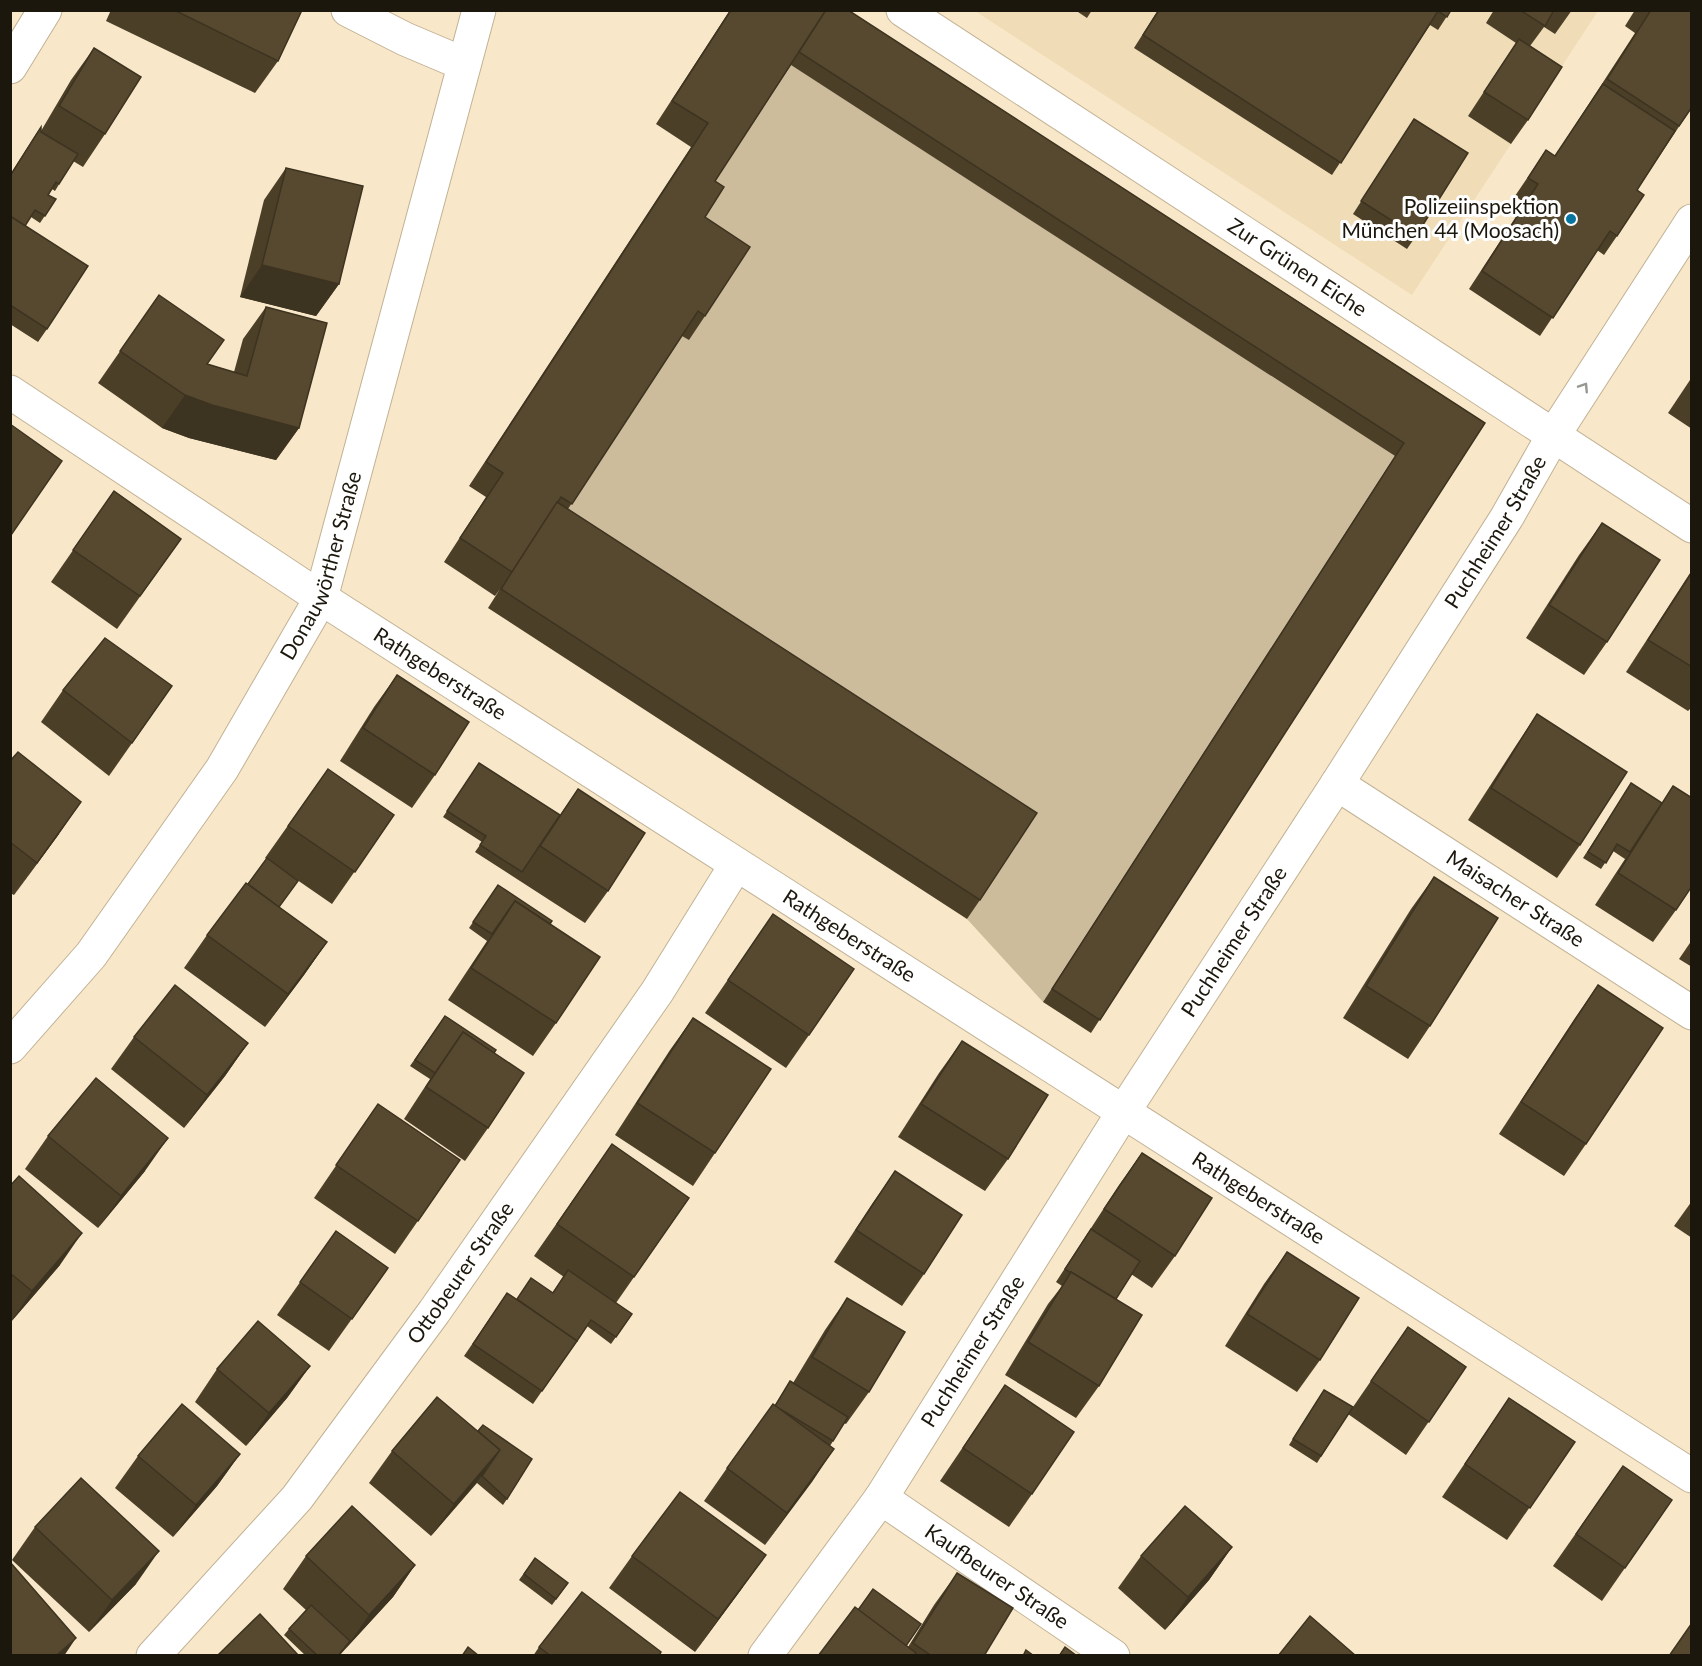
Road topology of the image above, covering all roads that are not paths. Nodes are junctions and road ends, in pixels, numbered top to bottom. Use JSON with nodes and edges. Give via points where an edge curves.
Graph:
{"nodes":[{"id":1,"x":45,"y":10,"type":"edge"},
{"id":2,"x":348,"y":10,"type":"edge"},
{"id":3,"x":480,"y":10,"type":"edge"},
{"id":4,"x":903,"y":10,"type":"edge"},
{"id":5,"x":464,"y":64,"type":"junction"},
{"id":6,"x":10,"y":67,"type":"edge"},
{"id":7,"x":1692,"y":221,"type":"edge"},
{"id":8,"x":10,"y":392,"type":"edge"},
{"id":9,"x":1552,"y":436,"type":"junction"},
{"id":10,"x":1692,"y":526,"type":"edge"},
{"id":11,"x":321,"y":598,"type":"junction"},
{"id":12,"x":1337,"y":784,"type":"junction"},
{"id":13,"x":736,"y":865,"type":"junction"},
{"id":14,"x":1692,"y":1013,"type":"edge"},
{"id":15,"x":10,"y":1047,"type":"edge"},
{"id":16,"x":1124,"y":1112,"type":"junction"},
{"id":17,"x":1692,"y":1476,"type":"edge"},
{"id":18,"x":881,"y":1498,"type":"junction"},
{"id":19,"x":153,"y":1656,"type":"edge"},
{"id":20,"x":765,"y":1656,"type":"edge"},
{"id":21,"x":1113,"y":1656,"type":"edge"}],
"edges":[{"from":1,"to":6,"type":"street"},
{"from":2,"to":5,"type":"street"},
{"from":3,"to":5,"type":"street","name":"Donauwörther Straße"},
{"from":4,"to":9,"type":"street","name":"Zur Grünen Eiche"},
{"from":5,"to":11,"type":"street","name":"Donauwörther Straße"},
{"from":9,"to":7,"type":"street","name":"Puchheimer Straße","one_way":true},
{"from":8,"to":11,"type":"street","name":"Rathgeberstraße"},
{"from":9,"to":10,"type":"street","name":"Zur Grünen Eiche"},
{"from":9,"to":12,"type":"street","name":"Puchheimer Straße","via":[[1507,517]]},
{"from":11,"to":13,"type":"street","name":"Rathgeberstraße"},
{"from":11,"to":15,"type":"street","name":"Donauwörther Straße","via":[[222,769],[90,955]]},
{"from":12,"to":14,"type":"street","name":"Maisacher Straße"},
{"from":12,"to":16,"type":"street","name":"Puchheimer Straße"},
{"from":13,"to":16,"type":"street","name":"Rathgeberstraße"},
{"from":13,"to":19,"type":"street","name":"Ottobeurer Straße","via":[[650,1002],[434,1312],[297,1498]]},
{"from":16,"to":17,"type":"street","name":"Rathgeberstraße"},
{"from":16,"to":18,"type":"street","name":"Puchheimer Straße"},
{"from":18,"to":20,"type":"street","name":"Puchheimer Straße"},
{"from":18,"to":21,"type":"street","name":"Kaufbeurer Straße"}]}
